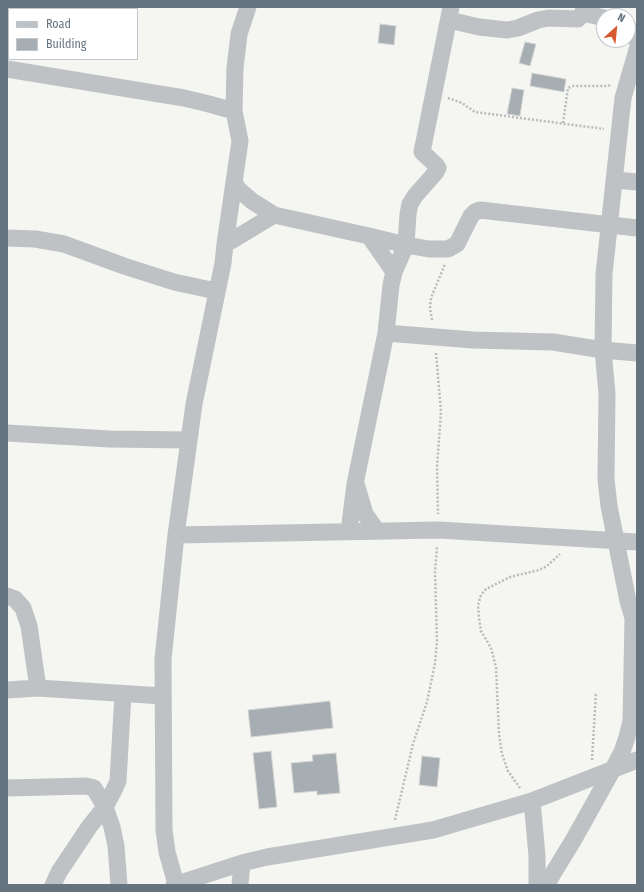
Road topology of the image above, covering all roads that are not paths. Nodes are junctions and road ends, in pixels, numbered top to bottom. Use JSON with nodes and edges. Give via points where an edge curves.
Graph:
{"nodes":[{"id":1,"x":248,"y":7,"type":"edge"},
{"id":2,"x":588,"y":9,"type":"edge"},
{"id":3,"x":450,"y":13,"type":"edge"},
{"id":4,"x":637,"y":50,"type":"edge"},
{"id":5,"x":7,"y":69,"type":"edge"},
{"id":6,"x":234,"y":112,"type":"junction"},
{"id":7,"x":615,"y":180,"type":"junction"},
{"id":8,"x":637,"y":182,"type":"edge"},
{"id":9,"x":235,"y":183,"type":"junction"},
{"id":10,"x":274,"y":215,"type":"junction"},
{"id":11,"x":609,"y":224,"type":"junction"},
{"id":12,"x":637,"y":228,"type":"edge"},
{"id":13,"x":370,"y":236,"type":"junction"},
{"id":14,"x":7,"y":238,"type":"edge"},
{"id":15,"x":225,"y":244,"type":"junction"},
{"id":16,"x":406,"y":245,"type":"junction"},
{"id":17,"x":394,"y":272,"type":"junction"},
{"id":18,"x":216,"y":291,"type":"junction"},
{"id":19,"x":386,"y":333,"type":"junction"},
{"id":20,"x":603,"y":350,"type":"junction"},
{"id":21,"x":637,"y":353,"type":"edge"},
{"id":22,"x":7,"y":433,"type":"edge"},
{"id":23,"x":188,"y":440,"type":"junction"},
{"id":24,"x":355,"y":484,"type":"junction"},
{"id":25,"x":349,"y":531,"type":"junction"},
{"id":26,"x":377,"y":531,"type":"junction"},
{"id":27,"x":176,"y":535,"type":"junction"},
{"id":28,"x":616,"y":542,"type":"junction"},
{"id":29,"x":637,"y":542,"type":"edge"},
{"id":30,"x":7,"y":596,"type":"edge"},
{"id":31,"x":635,"y":620,"type":"edge"},
{"id":32,"x":38,"y":688,"type":"junction"},
{"id":33,"x":7,"y":690,"type":"edge"},
{"id":34,"x":123,"y":694,"type":"junction"},
{"id":35,"x":163,"y":696,"type":"junction"},
{"id":36,"x":637,"y":760,"type":"edge"},
{"id":37,"x":613,"y":769,"type":"junction"},
{"id":38,"x":7,"y":788,"type":"edge"},
{"id":39,"x":532,"y":801,"type":"junction"},
{"id":40,"x":105,"y":807,"type":"junction"},
{"id":41,"x":242,"y":863,"type":"junction"},
{"id":42,"x":53,"y":885,"type":"edge"},
{"id":43,"x":119,"y":885,"type":"edge"},
{"id":44,"x":175,"y":885,"type":"edge"},
{"id":45,"x":240,"y":885,"type":"edge"},
{"id":46,"x":537,"y":885,"type":"edge"},
{"id":47,"x":546,"y":885,"type":"edge"}],
"edges":[{"from":1,"to":6,"type":"street","via":[[239,34],[234,68]]},
{"from":2,"to":3,"type":"street","via":[[578,19],[549,18],[507,30],[479,27]]},
{"from":3,"to":16,"type":"street","via":[[422,152],[438,168],[410,204]]},
{"from":4,"to":7,"type":"street","via":[[623,98]]},
{"from":5,"to":6,"type":"street","via":[[184,98]]},
{"from":6,"to":9,"type":"street","via":[[240,141]]},
{"from":7,"to":8,"type":"street"},
{"from":7,"to":11,"type":"street"},
{"from":9,"to":10,"type":"street","via":[[252,201]]},
{"from":9,"to":15,"type":"street"},
{"from":10,"to":13,"type":"street"},
{"from":10,"to":15,"type":"street"},
{"from":11,"to":12,"type":"street"},
{"from":11,"to":16,"type":"street","via":[[480,210],[471,216],[457,244],[448,249]]},
{"from":11,"to":20,"type":"street","via":[[604,274]]},
{"from":13,"to":16,"type":"street"},
{"from":13,"to":17,"type":"street"},
{"from":14,"to":18,"type":"street","via":[[64,244],[174,282]]},
{"from":15,"to":18,"type":"street"},
{"from":16,"to":17,"type":"street"},
{"from":17,"to":19,"type":"street"},
{"from":18,"to":23,"type":"street"},
{"from":19,"to":20,"type":"street","via":[[473,340],[553,342]]},
{"from":19,"to":24,"type":"street"},
{"from":20,"to":21,"type":"street"},
{"from":20,"to":28,"type":"street","via":[[607,393],[606,479]]},
{"from":22,"to":23,"type":"street","via":[[110,439]]},
{"from":23,"to":27,"type":"street"},
{"from":24,"to":25,"type":"street"},
{"from":24,"to":26,"type":"street","via":[[364,514]]},
{"from":25,"to":26,"type":"street"},
{"from":25,"to":27,"type":"street"},
{"from":26,"to":28,"type":"street","via":[[439,530]]},
{"from":27,"to":35,"type":"street","via":[[163,659]]},
{"from":28,"to":29,"type":"street"},
{"from":28,"to":31,"type":"street","via":[[628,601]]},
{"from":30,"to":32,"type":"street","via":[[15,599],[23,608],[29,626]]},
{"from":31,"to":37,"type":"street","via":[[630,726],[622,752]]},
{"from":32,"to":33,"type":"street"},
{"from":32,"to":34,"type":"street"},
{"from":34,"to":35,"type":"street"},
{"from":34,"to":40,"type":"street","via":[[118,781]]},
{"from":35,"to":44,"type":"street","via":[[164,830]]},
{"from":36,"to":37,"type":"street"},
{"from":37,"to":39,"type":"street"},
{"from":37,"to":47,"type":"street"},
{"from":38,"to":40,"type":"street","via":[[86,786],[94,788]]},
{"from":39,"to":41,"type":"street","via":[[433,830]]},
{"from":39,"to":46,"type":"street"},
{"from":40,"to":42,"type":"street","via":[[89,827]]},
{"from":40,"to":43,"type":"street","via":[[116,846]]},
{"from":41,"to":44,"type":"street"},
{"from":41,"to":45,"type":"street"}]}
